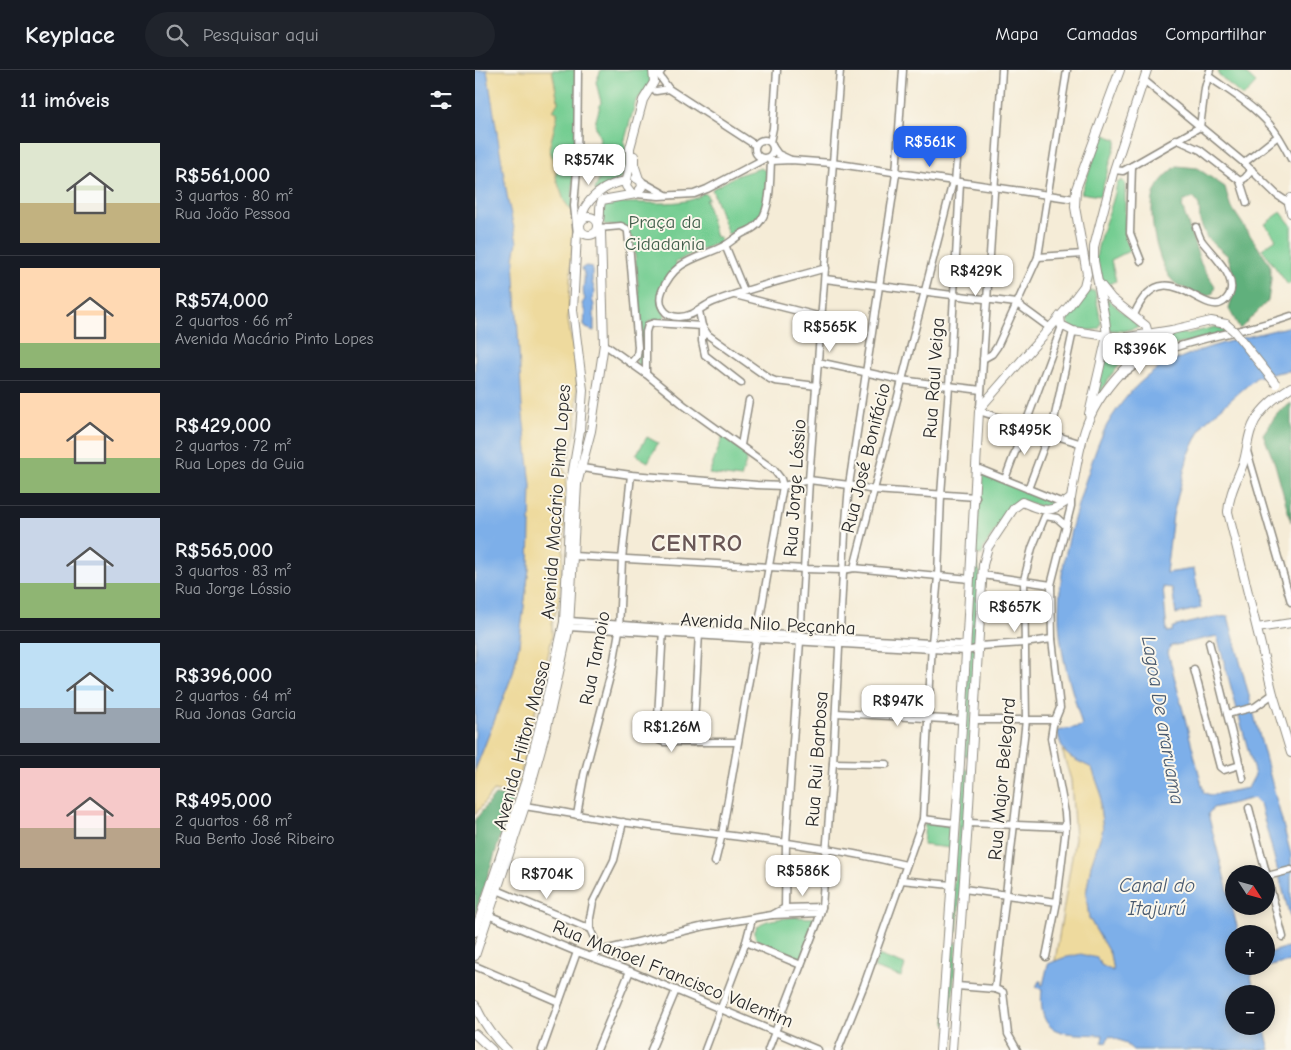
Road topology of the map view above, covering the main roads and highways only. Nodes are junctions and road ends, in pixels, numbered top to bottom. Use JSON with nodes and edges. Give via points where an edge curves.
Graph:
{"nodes":[{"id":1,"x":1120,"y":70,"type":"edge"},
{"id":2,"x":1147,"y":70,"type":"edge"},
{"id":3,"x":658,"y":71,"type":"edge"},
{"id":4,"x":627,"y":180,"type":"junction"},
{"id":5,"x":640,"y":180,"type":"junction"},
{"id":6,"x":634,"y":194,"type":"junction"},
{"id":7,"x":1290,"y":200,"type":"edge"},
{"id":8,"x":1291,"y":212,"type":"edge"},
{"id":9,"x":598,"y":225,"type":"junction"},
{"id":10,"x":580,"y":228,"type":"junction"},
{"id":11,"x":1098,"y":282,"type":"junction"},
{"id":12,"x":1060,"y":316,"type":"junction"},
{"id":13,"x":1172,"y":330,"type":"junction"},
{"id":14,"x":1149,"y":334,"type":"junction"},
{"id":15,"x":1107,"y":336,"type":"junction"},
{"id":16,"x":1151,"y":346,"type":"junction"},
{"id":17,"x":1156,"y":354,"type":"road end"},
{"id":18,"x":1276,"y":384,"type":"junction"},
{"id":19,"x":1291,"y":387,"type":"edge"},
{"id":20,"x":1273,"y":401,"type":"junction"},
{"id":21,"x":1085,"y":428,"type":"junction"},
{"id":22,"x":971,"y":562,"type":"junction"},
{"id":23,"x":983,"y":565,"type":"junction"},
{"id":24,"x":969,"y":604,"type":"junction"},
{"id":25,"x":980,"y":605,"type":"junction"},
{"id":26,"x":1291,"y":623,"type":"edge"},
{"id":27,"x":567,"y":626,"type":"junction"},
{"id":28,"x":1257,"y":628,"type":"junction"},
{"id":29,"x":539,"y":743,"type":"junction"},
{"id":30,"x":1291,"y":753,"type":"edge"},
{"id":31,"x":960,"y":763,"type":"junction"},
{"id":32,"x":971,"y":763,"type":"junction"},
{"id":33,"x":475,"y":931,"type":"edge"},
{"id":34,"x":947,"y":933,"type":"junction"},
{"id":35,"x":960,"y":934,"type":"junction"},
{"id":36,"x":475,"y":956,"type":"edge"},
{"id":37,"x":475,"y":1005,"type":"edge"},
{"id":38,"x":941,"y":1028,"type":"junction"},
{"id":39,"x":954,"y":1028,"type":"junction"},
{"id":40,"x":475,"y":1034,"type":"edge"},
{"id":41,"x":492,"y":1050,"type":"edge"},
{"id":42,"x":507,"y":1050,"type":"edge"},
{"id":43,"x":940,"y":1050,"type":"edge"},
{"id":44,"x":952,"y":1050,"type":"edge"}],
"edges":[{"from":1,"to":12,"type":"main road","via":[[1078,182],[1075,199],[1087,274],[1085,286]]},
{"from":2,"to":11,"type":"main road","via":[[1114,170],[1094,247]]},
{"from":3,"to":4,"type":"main road","via":[[643,100],[630,148]]},
{"from":3,"to":5,"type":"main road","via":[[655,91],[647,105],[636,147],[634,164]]},
{"from":4,"to":5,"type":"main road","via":[[631,177]]},
{"from":4,"to":6,"type":"main road","via":[[626,186]]},
{"from":4,"to":10,"type":"main road","name":"Avenida Macário Pinto Lopes","via":[[594,196],[585,208]]},
{"from":5,"to":6,"type":"main road","via":[[641,189]]},
{"from":6,"to":9,"type":"main road","name":"Avenida Macário Pinto Lopes","via":[[602,200]]},
{"from":7,"to":8,"type":"main road"},
{"from":9,"to":10,"type":"main road","via":[[595,233],[590,235]]},
{"from":9,"to":10,"type":"main road","via":[[591,216],[586,217]]},
{"from":9,"to":27,"type":"main road","name":"Avenida Macário Pinto Lopes","via":[[601,232],[604,344],[591,431],[577,484]]},
{"from":10,"to":27,"type":"main road","name":"Avenida Macário Pinto Lopes","via":[[573,317],[583,384],[580,430],[571,482]]},
{"from":11,"to":14,"type":"main road","via":[[1112,299],[1146,326]]},
{"from":11,"to":15,"type":"main road"},
{"from":12,"to":15,"type":"main road","via":[[1062,326],[1073,331]]},
{"from":12,"to":22,"type":"main road","via":[[980,410]]},
{"from":13,"to":14,"type":"main road"},
{"from":13,"to":16,"type":"main road"},
{"from":13,"to":18,"type":"main road","bridge":true,"via":[[1211,321],[1226,324]]},
{"from":14,"to":15,"type":"main road","via":[[1123,338]]},
{"from":14,"to":16,"type":"main road"},
{"from":15,"to":21,"type":"main road"},
{"from":16,"to":17,"type":"main road"},
{"from":16,"to":21,"type":"main road","via":[[1128,364],[1114,381]]},
{"from":18,"to":19,"type":"main road"},
{"from":18,"to":20,"type":"main road"},
{"from":19,"to":20,"type":"main road"},
{"from":20,"to":28,"type":"main road","via":[[1254,423],[1228,512]]},
{"from":21,"to":23,"type":"main road","via":[[1069,500],[1048,511],[1022,502],[1017,504],[988,547]]},
{"from":22,"to":23,"type":"main road","via":[[978,559]]},
{"from":22,"to":24,"type":"main road"},
{"from":23,"to":25,"type":"main road"},
{"from":24,"to":25,"type":"main road","via":[[974,608]]},
{"from":24,"to":31,"type":"main road"},
{"from":25,"to":32,"type":"main road"},
{"from":26,"to":28,"type":"main road"},
{"from":27,"to":29,"type":"main road","name":"Avenida Hilton Massa"},
{"from":28,"to":30,"type":"main road"},
{"from":29,"to":33,"type":"main road","name":"Avenida Hilton Massa"},
{"from":29,"to":36,"type":"main road","name":"Avenida Hilton Massa","via":[[525,806]]},
{"from":31,"to":32,"type":"main road"},
{"from":31,"to":34,"type":"main road"},
{"from":32,"to":35,"type":"main road"},
{"from":34,"to":35,"type":"main road"},
{"from":34,"to":38,"type":"main road"},
{"from":35,"to":39,"type":"main road"},
{"from":37,"to":42,"type":"main road","via":[[483,1023]]},
{"from":38,"to":39,"type":"main road"},
{"from":38,"to":43,"type":"main road"},
{"from":39,"to":44,"type":"main road"},
{"from":40,"to":41,"type":"main road"}]}
